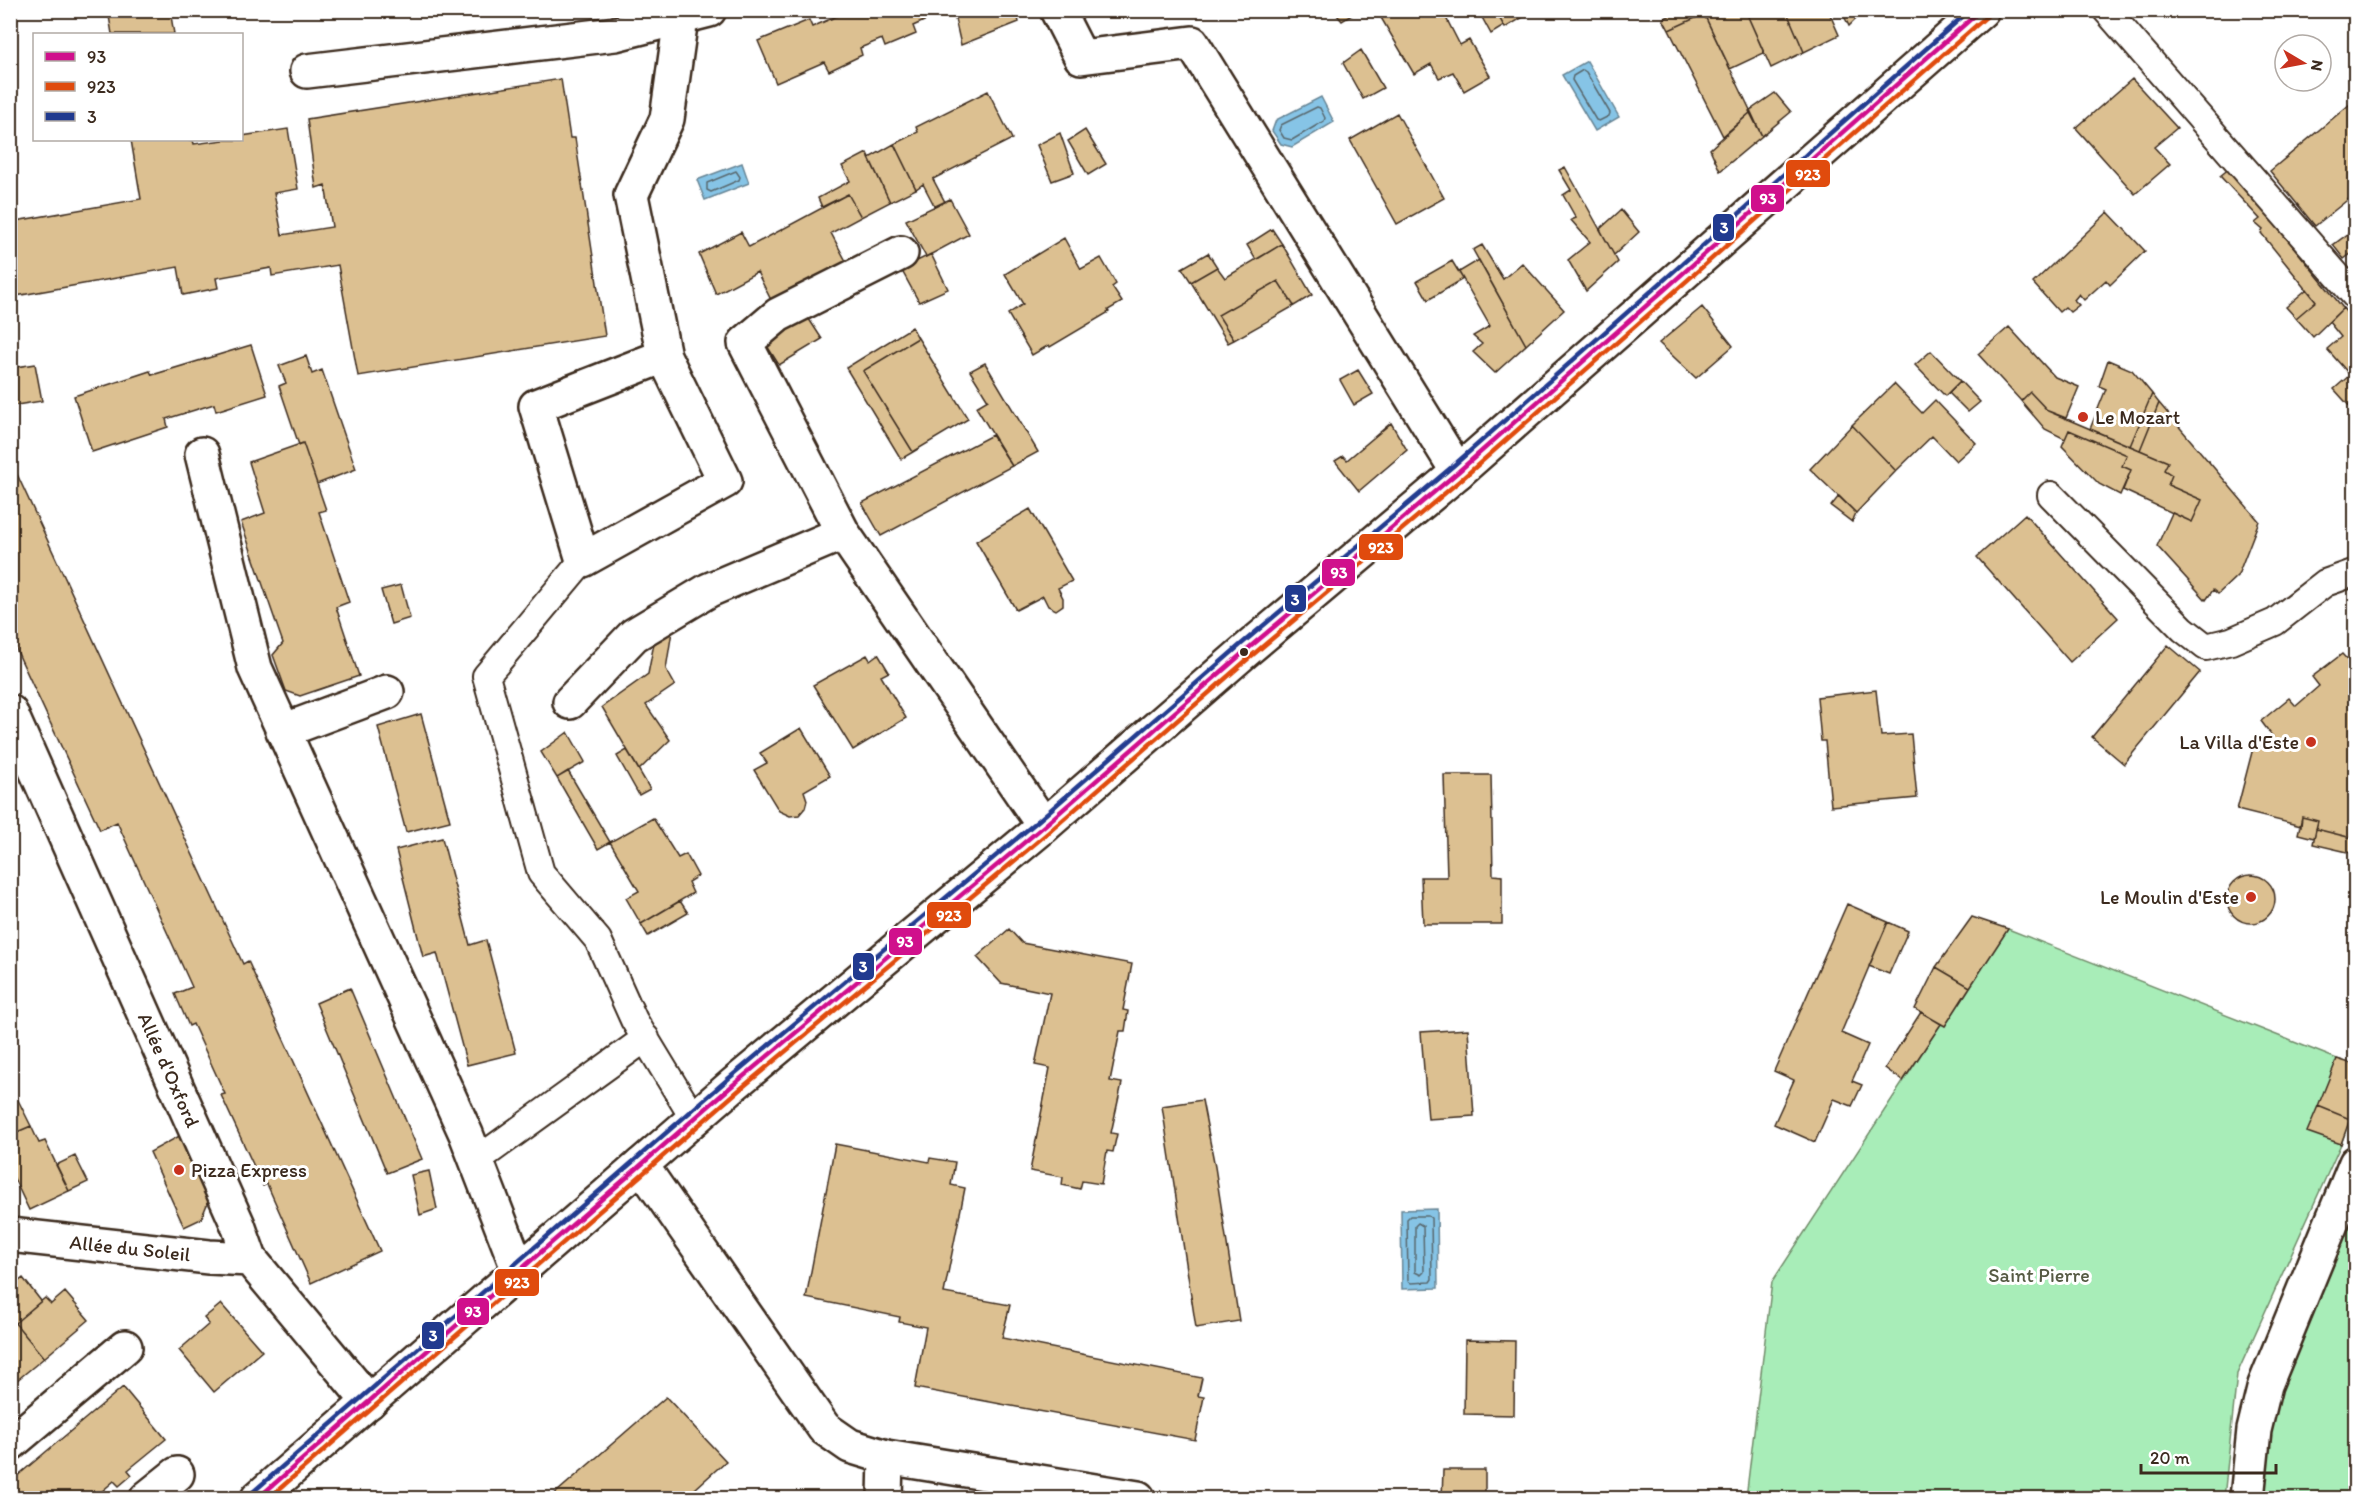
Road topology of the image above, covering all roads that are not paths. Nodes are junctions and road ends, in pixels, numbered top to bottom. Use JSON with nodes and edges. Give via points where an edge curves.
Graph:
{"nodes":[{"id":1,"x":1057,"y":10,"type":"edge"},
{"id":2,"x":1982,"y":10,"type":"edge"},
{"id":3,"x":2106,"y":10,"type":"edge"},
{"id":4,"x":695,"y":14,"type":"edge"},
{"id":5,"x":307,"y":71,"type":"dead end"},
{"id":6,"x":901,"y":253,"type":"dead end"},
{"id":7,"x":2355,"y":297,"type":"edge"},
{"id":8,"x":664,"y":356,"type":"junction"},
{"id":9,"x":202,"y":454,"type":"dead end"},
{"id":10,"x":1458,"y":471,"type":"junction"},
{"id":11,"x":2051,"y":495,"type":"dead end"},
{"id":12,"x":843,"y":533,"type":"junction"},
{"id":13,"x":583,"y":560,"type":"junction"},
{"id":14,"x":2355,"y":572,"type":"edge"},
{"id":15,"x":387,"y":692,"type":"dead end"},
{"id":16,"x":570,"y":702,"type":"dead end"},
{"id":17,"x":10,"y":712,"type":"edge"},
{"id":18,"x":283,"y":731,"type":"junction"},
{"id":19,"x":1044,"y":826,"type":"junction"},
{"id":20,"x":646,"y":1038,"type":"junction"},
{"id":21,"x":694,"y":1119,"type":"junction"},
{"id":22,"x":476,"y":1161,"type":"junction"},
{"id":23,"x":2355,"y":1163,"type":"edge"},
{"id":24,"x":641,"y":1165,"type":"junction"},
{"id":25,"x":10,"y":1235,"type":"edge"},
{"id":26,"x":250,"y":1259,"type":"junction"},
{"id":27,"x":519,"y":1271,"type":"junction"},
{"id":28,"x":125,"y":1347,"type":"dead end"},
{"id":29,"x":369,"y":1402,"type":"junction"},
{"id":30,"x":10,"y":1444,"type":"edge"},
{"id":31,"x":886,"y":1457,"type":"junction"},
{"id":32,"x":177,"y":1474,"type":"dead end"},
{"id":33,"x":147,"y":1498,"type":"edge"},
{"id":34,"x":258,"y":1498,"type":"edge"},
{"id":35,"x":885,"y":1498,"type":"edge"},
{"id":36,"x":1138,"y":1498,"type":"edge"},
{"id":37,"x":2247,"y":1498,"type":"edge"}],
"edges":[{"from":1,"to":10,"type":"street","via":[[1081,57],[1192,42]]},
{"from":2,"to":10,"type":"street"},
{"from":3,"to":7,"type":"lane"},
{"from":4,"to":5,"type":"street","via":[[615,34]]},
{"from":4,"to":8,"type":"street","via":[[667,119],[630,195]]},
{"from":6,"to":12,"type":"street","via":[[778,315],[745,342]]},
{"from":8,"to":13,"type":"street","via":[[536,406]]},
{"from":8,"to":13,"type":"street","via":[[726,481]]},
{"from":9,"to":18,"type":"street","via":[[255,669]]},
{"from":10,"to":19,"type":"street"},
{"from":11,"to":14,"type":"lane","via":[[2183,629],[2206,646],[2231,642],[2275,622],[2325,583]]},
{"from":12,"to":16,"type":"street","via":[[709,590],[634,635]]},
{"from":12,"to":19,"type":"street"},
{"from":13,"to":20,"type":"lane","via":[[486,676],[541,873],[598,940]]},
{"from":15,"to":18,"type":"street"},
{"from":17,"to":26,"type":"street","name":"Allée d'Oxford"},
{"from":18,"to":22,"type":"street"},
{"from":19,"to":21,"type":"street"},
{"from":20,"to":21,"type":"lane"},
{"from":20,"to":22,"type":"lane"},
{"from":21,"to":24,"type":"street"},
{"from":22,"to":27,"type":"street"},
{"from":23,"to":37,"type":"street","via":[[2265,1385],[2254,1430]]},
{"from":24,"to":27,"type":"street"},
{"from":24,"to":31,"type":"street","via":[[824,1428],[850,1446]]},
{"from":25,"to":26,"type":"street","name":"Allée du Soleil"},
{"from":26,"to":29,"type":"street","name":"Allée d'Oxford"},
{"from":27,"to":29,"type":"street"},
{"from":28,"to":30,"type":"street"},
{"from":29,"to":34,"type":"street"},
{"from":31,"to":35,"type":"street"},
{"from":31,"to":36,"type":"street"},
{"from":32,"to":33,"type":"street"}]}
